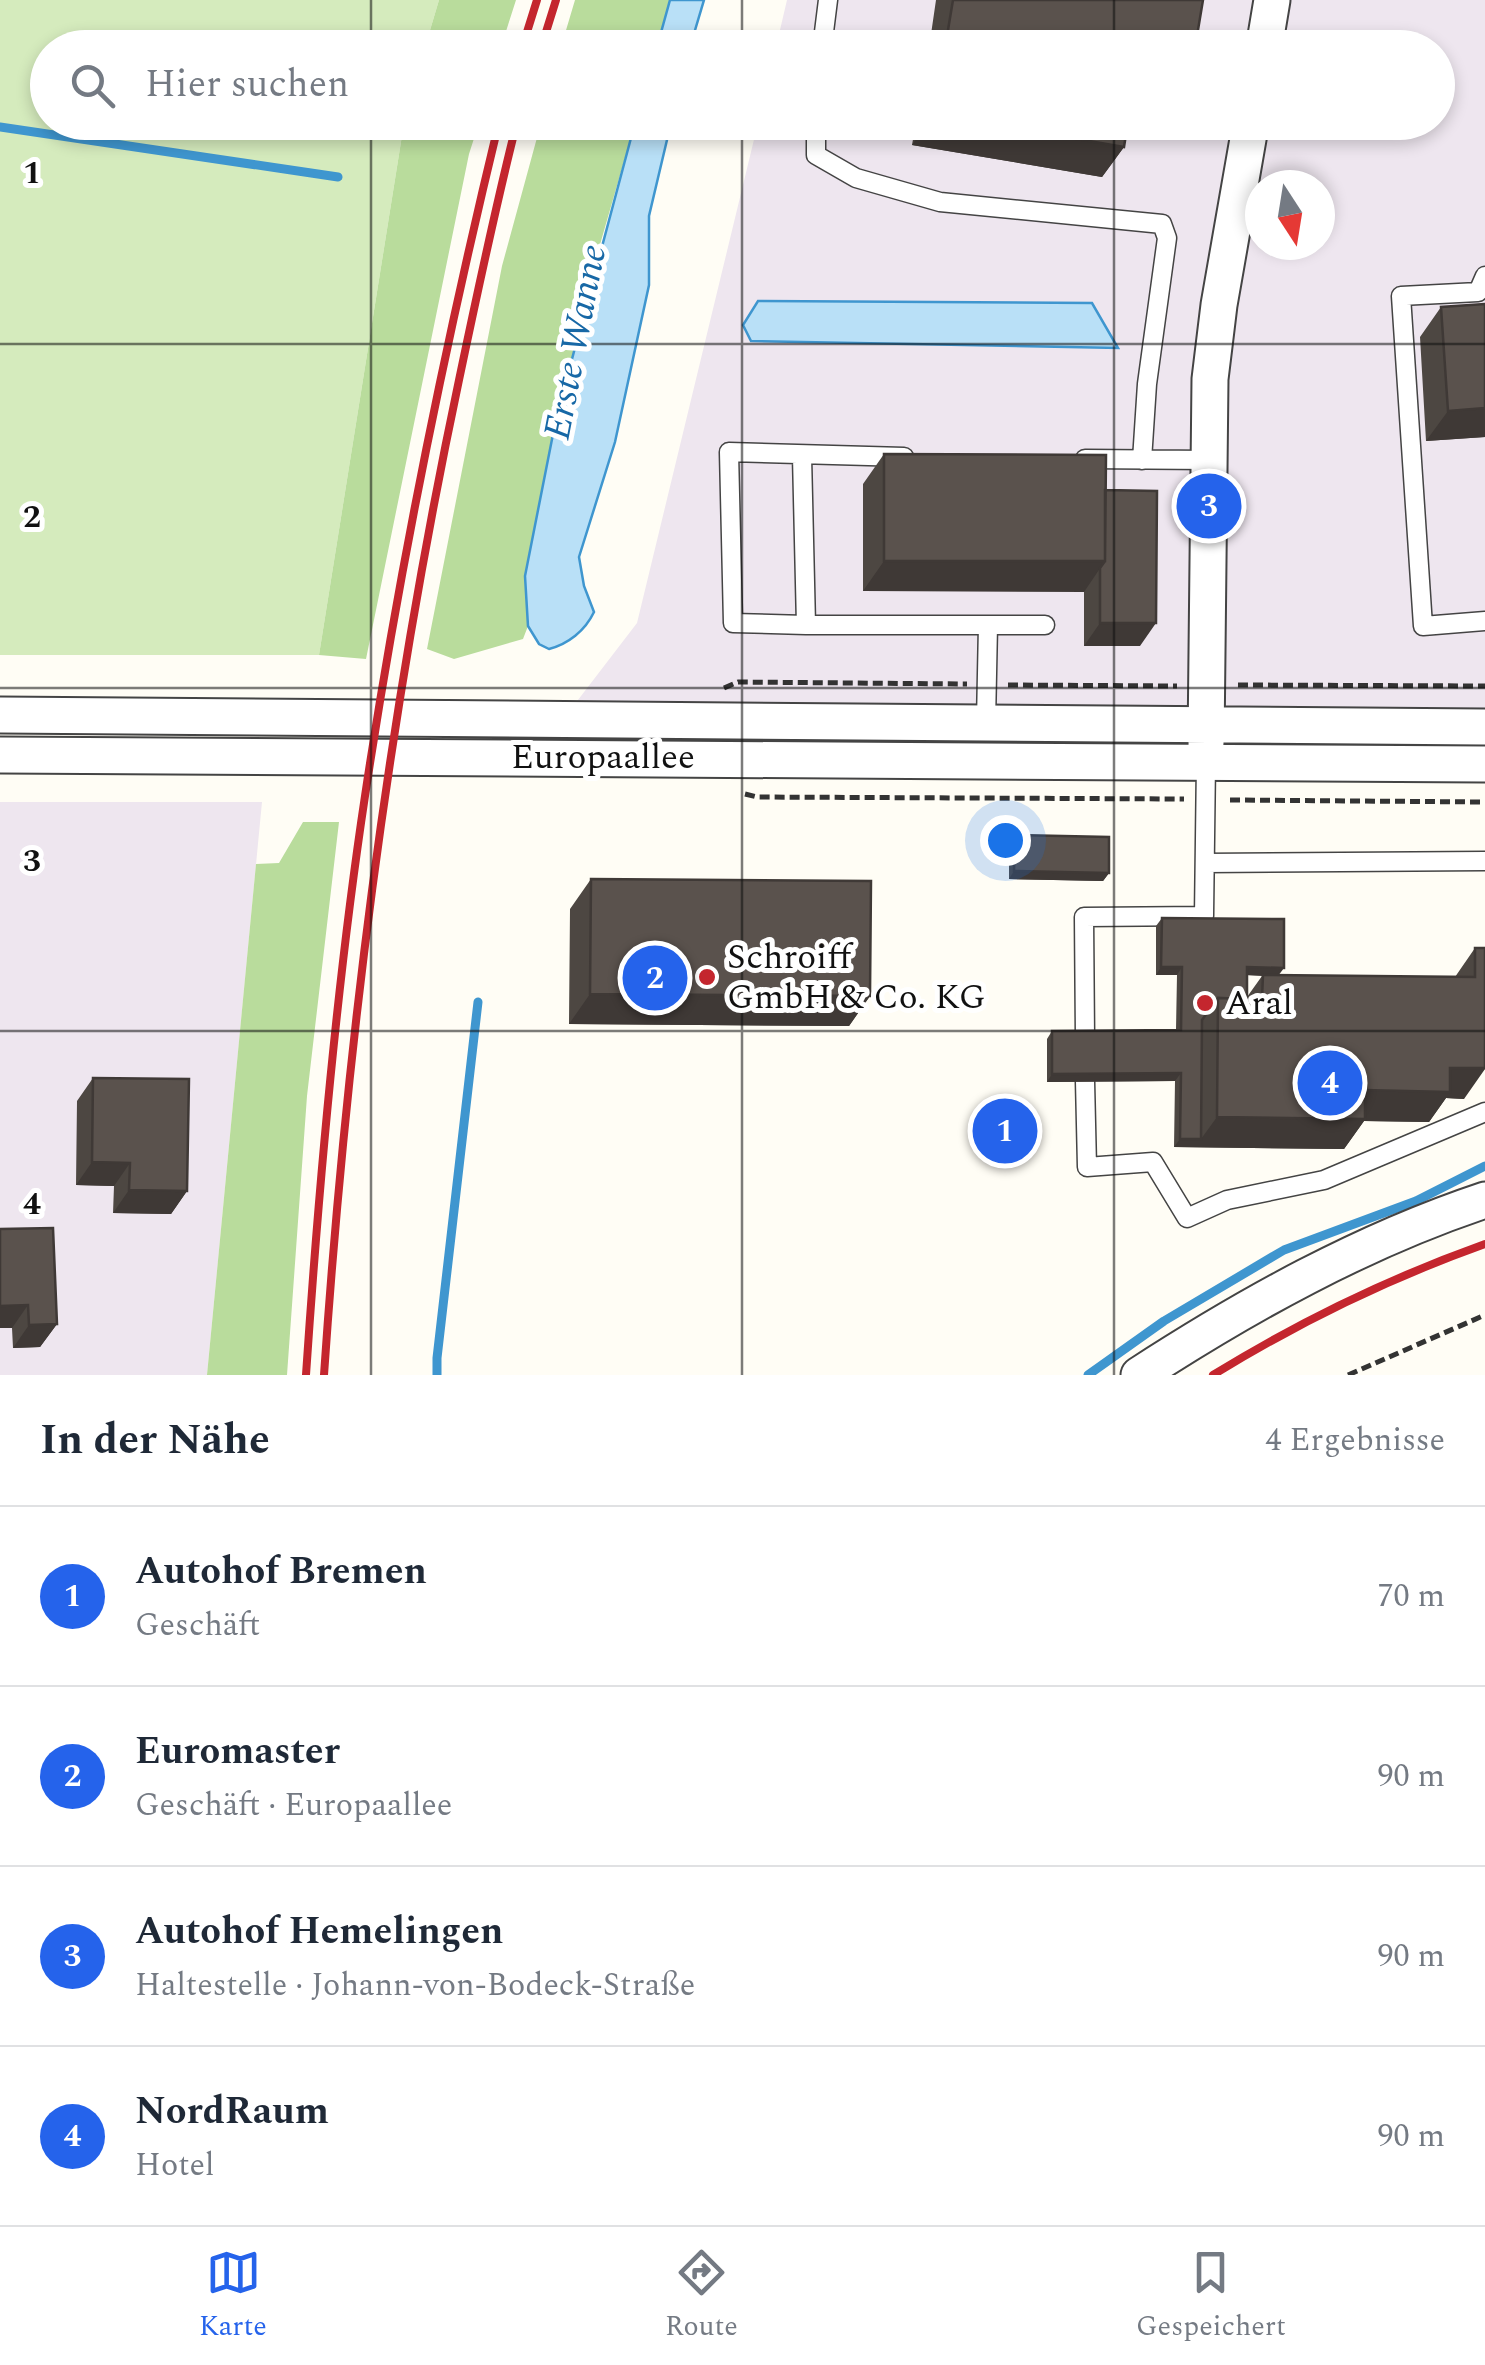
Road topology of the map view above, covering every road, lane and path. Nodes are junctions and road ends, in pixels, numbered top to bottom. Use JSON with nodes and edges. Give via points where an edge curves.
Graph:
{"nodes":[{"id":1,"x":828,"y":0,"type":"edge"},
{"id":2,"x":1272,"y":0,"type":"edge"},
{"id":3,"x":824,"y":30,"type":"edge"},
{"id":4,"x":1267,"y":30,"type":"edge"},
{"id":5,"x":816,"y":140,"type":"edge"},
{"id":6,"x":1248,"y":140,"type":"edge"},
{"id":7,"x":1485,"y":276,"type":"edge"},
{"id":8,"x":802,"y":456,"type":"junction"},
{"id":9,"x":922,"y":457,"type":"edge"},
{"id":10,"x":1062,"y":459,"type":"edge"},
{"id":11,"x":1142,"y":460,"type":"junction"},
{"id":12,"x":1209,"y":460,"type":"junction"},
{"id":13,"x":1485,"y":622,"type":"edge"},
{"id":14,"x":806,"y":625,"type":"junction"},
{"id":15,"x":988,"y":625,"type":"junction"},
{"id":16,"x":1046,"y":625,"type":"dead end"},
{"id":17,"x":987,"y":684,"type":"junction"},
{"id":18,"x":1207,"y":685,"type":"junction"},
{"id":19,"x":1485,"y":686,"type":"edge"},
{"id":20,"x":710,"y":693,"type":"dead end"},
{"id":21,"x":0,"y":715,"type":"edge"},
{"id":22,"x":986,"y":722,"type":"junction"},
{"id":23,"x":1206,"y":723,"type":"junction"},
{"id":24,"x":1485,"y":728,"type":"edge"},
{"id":25,"x":0,"y":755,"type":"edge"},
{"id":26,"x":1206,"y":760,"type":"junction"},
{"id":27,"x":1485,"y":764,"type":"edge"},
{"id":28,"x":740,"y":792,"type":"dead end"},
{"id":29,"x":1206,"y":800,"type":"junction"},
{"id":30,"x":1485,"y":802,"type":"edge"},
{"id":31,"x":1485,"y":861,"type":"edge"},
{"id":32,"x":1205,"y":863,"type":"junction"},
{"id":33,"x":1085,"y":1038,"type":"edge"},
{"id":34,"x":1085,"y":1082,"type":"edge"},
{"id":35,"x":1485,"y":1112,"type":"edge"},
{"id":36,"x":1485,"y":1200,"type":"edge"},
{"id":37,"x":1485,"y":1315,"type":"edge"},
{"id":38,"x":1139,"y":1375,"type":"edge"},
{"id":39,"x":1348,"y":1375,"type":"edge"}],
"edges":[{"from":1,"to":3,"type":"lane"},
{"from":2,"to":4,"type":"street"},
{"from":5,"to":11,"type":"lane","via":[[816,155],[856,178],[940,202],[1162,224],[1167,238]]},
{"from":6,"to":12,"type":"street","via":[[1210,379]]},
{"from":7,"to":13,"type":"lane","via":[[1478,292],[1401,296],[1423,626]]},
{"from":8,"to":9,"type":"lane"},
{"from":8,"to":14,"type":"lane"},
{"from":8,"to":14,"type":"lane","via":[[729,452],[733,623]]},
{"from":10,"to":11,"type":"lane"},
{"from":11,"to":12,"type":"lane"},
{"from":12,"to":18,"type":"street"},
{"from":14,"to":15,"type":"lane"},
{"from":15,"to":16,"type":"lane"},
{"from":15,"to":17,"type":"lane"},
{"from":17,"to":18,"type":"path"},
{"from":17,"to":20,"type":"path","via":[[738,682]]},
{"from":17,"to":22,"type":"lane"},
{"from":18,"to":19,"type":"path"},
{"from":18,"to":23,"type":"street"},
{"from":21,"to":22,"type":"street","name":"Europaallee"},
{"from":22,"to":23,"type":"street","name":"Europaallee"},
{"from":23,"to":24,"type":"street","name":"Europaallee"},
{"from":23,"to":26,"type":"street"},
{"from":25,"to":26,"type":"street","name":"Europaallee"},
{"from":26,"to":27,"type":"street","name":"Europaallee"},
{"from":26,"to":29,"type":"lane"},
{"from":28,"to":29,"type":"path"},
{"from":29,"to":30,"type":"path"},
{"from":29,"to":32,"type":"lane"},
{"from":31,"to":32,"type":"lane"},
{"from":32,"to":33,"type":"lane","via":[[1204,916],[1084,916]]},
{"from":34,"to":35,"type":"lane","via":[[1087,1167],[1154,1162],[1187,1218],[1227,1200],[1324,1180]]},
{"from":36,"to":38,"type":"street","via":[[1378,1241],[1288,1286]]},
{"from":37,"to":39,"type":"path"}]}
